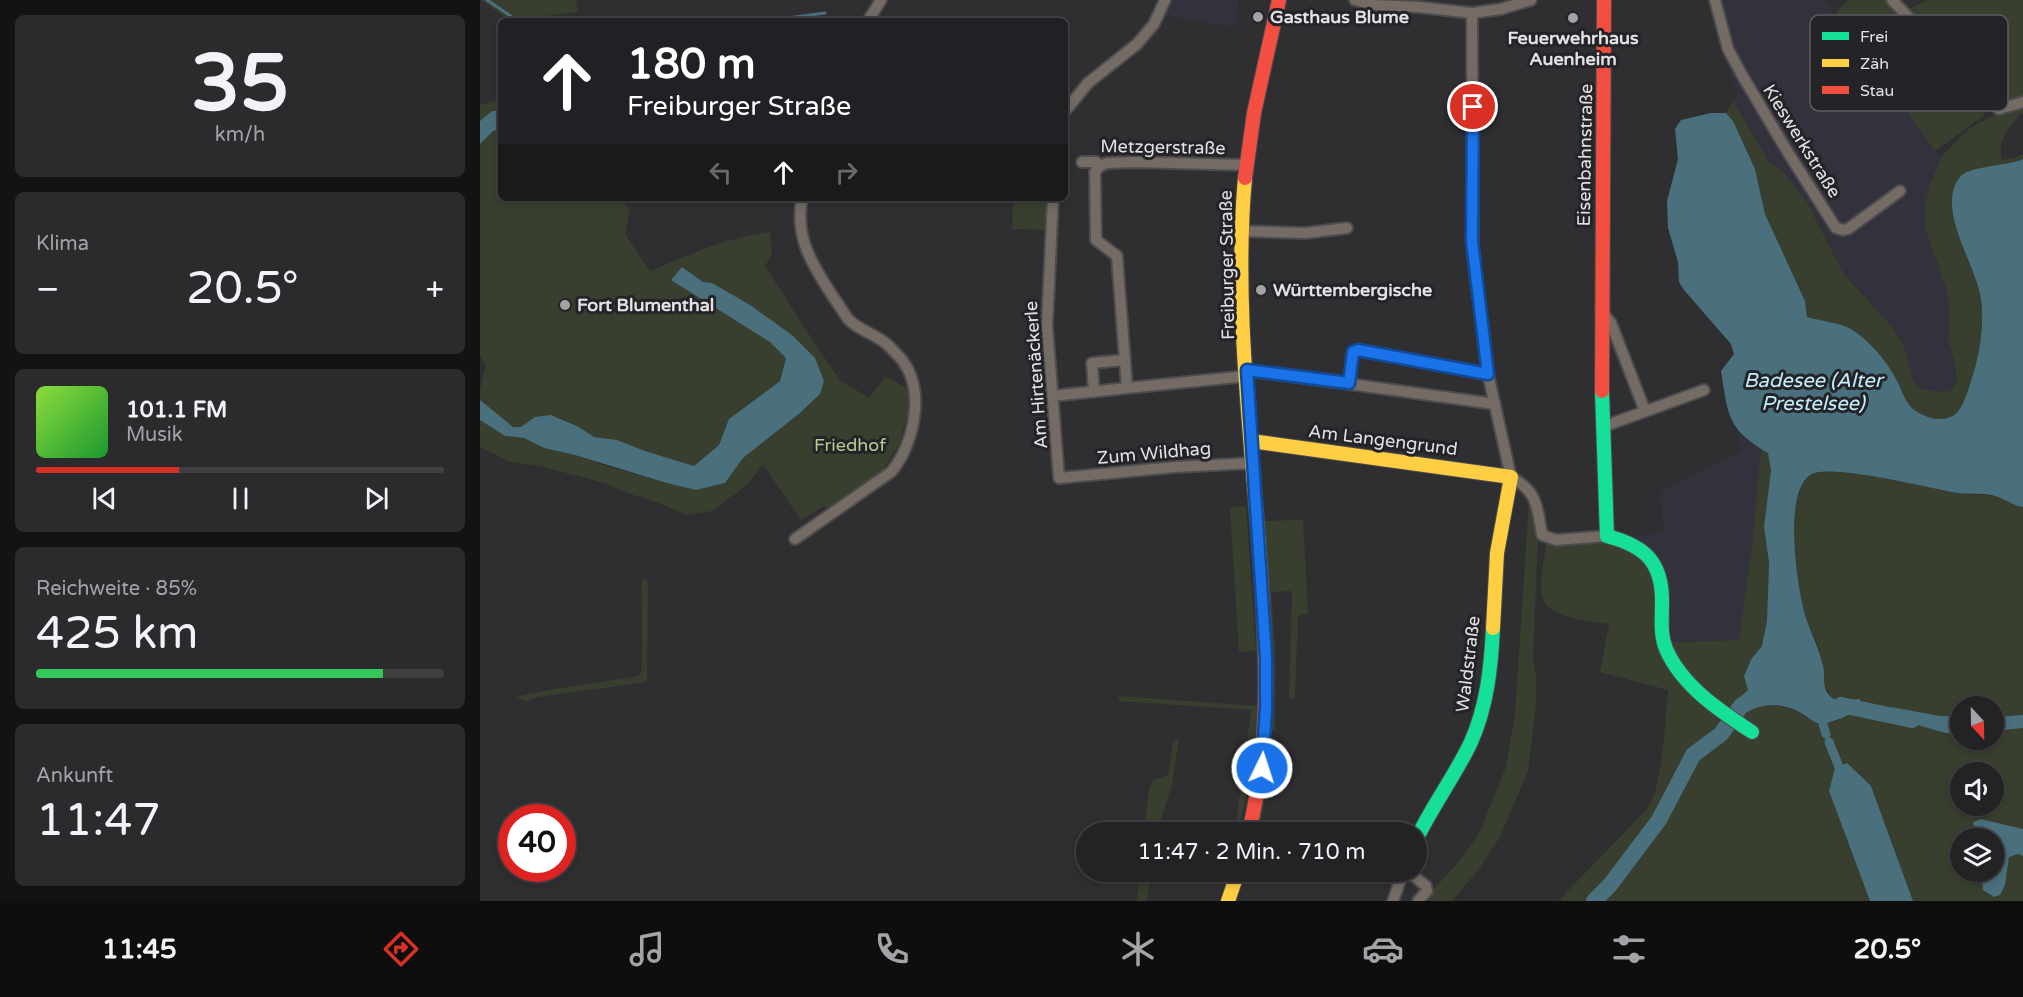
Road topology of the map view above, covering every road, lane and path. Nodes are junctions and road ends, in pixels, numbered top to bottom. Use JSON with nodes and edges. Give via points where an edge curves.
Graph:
{"nodes":[{"id":1,"x":880,"y":0,"type":"edge"},
{"id":2,"x":1165,"y":0,"type":"edge"},
{"id":3,"x":1279,"y":0,"type":"edge"},
{"id":4,"x":1354,"y":0,"type":"edge"},
{"id":5,"x":1532,"y":0,"type":"edge"},
{"id":6,"x":1604,"y":0,"type":"edge"},
{"id":7,"x":1715,"y":0,"type":"edge"},
{"id":8,"x":1892,"y":0,"type":"edge"},
{"id":9,"x":1420,"y":3,"type":"edge"},
{"id":10,"x":1472,"y":13,"type":"junction"},
{"id":11,"x":1906,"y":15,"type":"edge"},
{"id":12,"x":870,"y":18,"type":"edge"},
{"id":13,"x":2023,"y":102,"type":"edge"},
{"id":14,"x":2008,"y":106,"type":"edge"},
{"id":15,"x":1068,"y":107,"type":"edge"},
{"id":16,"x":1082,"y":162,"type":"dead end"},
{"id":17,"x":1245,"y":165,"type":"junction"},
{"id":18,"x":1100,"y":166,"type":"junction"},
{"id":19,"x":1900,"y":191,"type":"dead end"},
{"id":20,"x":802,"y":201,"type":"edge"},
{"id":21,"x":1053,"y":201,"type":"edge"},
{"id":22,"x":1347,"y":228,"type":"dead end"},
{"id":23,"x":1242,"y":231,"type":"junction"},
{"id":24,"x":1601,"y":310,"type":"junction"},
{"id":25,"x":1125,"y":360,"type":"junction"},
{"id":26,"x":1247,"y":373,"type":"junction"},
{"id":27,"x":1488,"y":374,"type":"junction"},
{"id":28,"x":1349,"y":383,"type":"junction"},
{"id":29,"x":1127,"y":388,"type":"junction"},
{"id":30,"x":1704,"y":390,"type":"dead end"},
{"id":31,"x":1094,"y":392,"type":"junction"},
{"id":32,"x":1052,"y":396,"type":"junction"},
{"id":33,"x":1495,"y":404,"type":"junction"},
{"id":34,"x":1645,"y":411,"type":"junction"},
{"id":35,"x":1602,"y":427,"type":"junction"},
{"id":36,"x":1251,"y":441,"type":"junction"},
{"id":37,"x":1253,"y":463,"type":"junction"},
{"id":38,"x":1511,"y":477,"type":"junction"},
{"id":39,"x":1059,"y":478,"type":"joint"},
{"id":40,"x":1606,"y":536,"type":"junction"},
{"id":41,"x":795,"y":539,"type":"dead end"},
{"id":42,"x":1752,"y":732,"type":"dead end"},
{"id":43,"x":1251,"y":822,"type":"edge"},
{"id":44,"x":1425,"y":822,"type":"edge"},
{"id":45,"x":1235,"y":882,"type":"edge"},
{"id":46,"x":1400,"y":882,"type":"edge"},
{"id":47,"x":1421,"y":882,"type":"edge"},
{"id":48,"x":1228,"y":901,"type":"edge"},
{"id":49,"x":1394,"y":901,"type":"edge"},
{"id":50,"x":1418,"y":901,"type":"edge"}],
"edges":[{"from":1,"to":12,"type":"street"},
{"from":2,"to":15,"type":"street","via":[[1154,24],[1137,44],[1088,83]]},
{"from":3,"to":17,"type":"street","name":"Freiburger Straße"},
{"from":4,"to":9,"type":"street","via":[[1375,5]]},
{"from":5,"to":10,"type":"street"},
{"from":6,"to":24,"type":"street","name":"Eisenbahnstraße"},
{"from":7,"to":19,"type":"street","name":"Kieswerkstraße","via":[[1728,49],[1747,85],[1836,228],[1848,229]]},
{"from":8,"to":11,"type":"street"},
{"from":9,"to":10,"type":"street"},
{"from":10,"to":27,"type":"street","name":"Waldstraße","via":[[1472,241]]},
{"from":13,"to":14,"type":"street"},
{"from":16,"to":18,"type":"street","name":"Metzgerstraße","via":[[1096,162]]},
{"from":17,"to":18,"type":"street","name":"Metzgerstraße","via":[[1136,162]]},
{"from":17,"to":23,"type":"street","name":"Freiburger Straße"},
{"from":18,"to":25,"type":"street","via":[[1095,172],[1096,240],[1118,256]]},
{"from":20,"to":41,"type":"street","via":[[801,225],[808,256],[850,321],[902,360],[912,382],[914,413],[899,464]]},
{"from":21,"to":32,"type":"street","name":"Am Hirtenäckerle","via":[[1047,326]]},
{"from":22,"to":23,"type":"street","via":[[1305,233]]},
{"from":23,"to":26,"type":"street","name":"Freiburger Straße"},
{"from":24,"to":34,"type":"street","via":[[1611,324]]},
{"from":24,"to":35,"type":"street","name":"Eisenbahnstraße"},
{"from":25,"to":29,"type":"street"},
{"from":25,"to":31,"type":"street","via":[[1092,363]]},
{"from":26,"to":28,"type":"street"},
{"from":26,"to":29,"type":"street"},
{"from":26,"to":36,"type":"street","name":"Freiburger Straße"},
{"from":27,"to":28,"type":"street","via":[[1358,350],[1353,352]]},
{"from":27,"to":33,"type":"street","name":"Waldstraße"},
{"from":28,"to":33,"type":"street"},
{"from":29,"to":31,"type":"street"},
{"from":30,"to":34,"type":"street"},
{"from":31,"to":32,"type":"street"},
{"from":32,"to":39,"type":"street","name":"Am Hirtenäckerle"},
{"from":33,"to":38,"type":"street","name":"Waldstraße"},
{"from":34,"to":35,"type":"street"},
{"from":35,"to":40,"type":"street","name":"Eisenbahnstraße"},
{"from":36,"to":37,"type":"street","name":"Freiburger Straße"},
{"from":36,"to":38,"type":"street","name":"Am Langengrund"},
{"from":37,"to":39,"type":"street","name":"Zum Wildhag"},
{"from":37,"to":43,"type":"street","name":"Freiburger Straße","via":[[1266,708],[1262,768]]},
{"from":38,"to":40,"type":"street","via":[[1532,492],[1542,535],[1556,540]]},
{"from":38,"to":44,"type":"street","name":"Waldstraße","via":[[1497,560],[1482,712],[1464,755]]},
{"from":40,"to":42,"type":"street","via":[[1627,541],[1647,553],[1661,589],[1661,633],[1667,652],[1681,674]]},
{"from":45,"to":48,"type":"street"},
{"from":46,"to":49,"type":"street"},
{"from":47,"to":50,"type":"street","via":[[1427,891]]}]}
